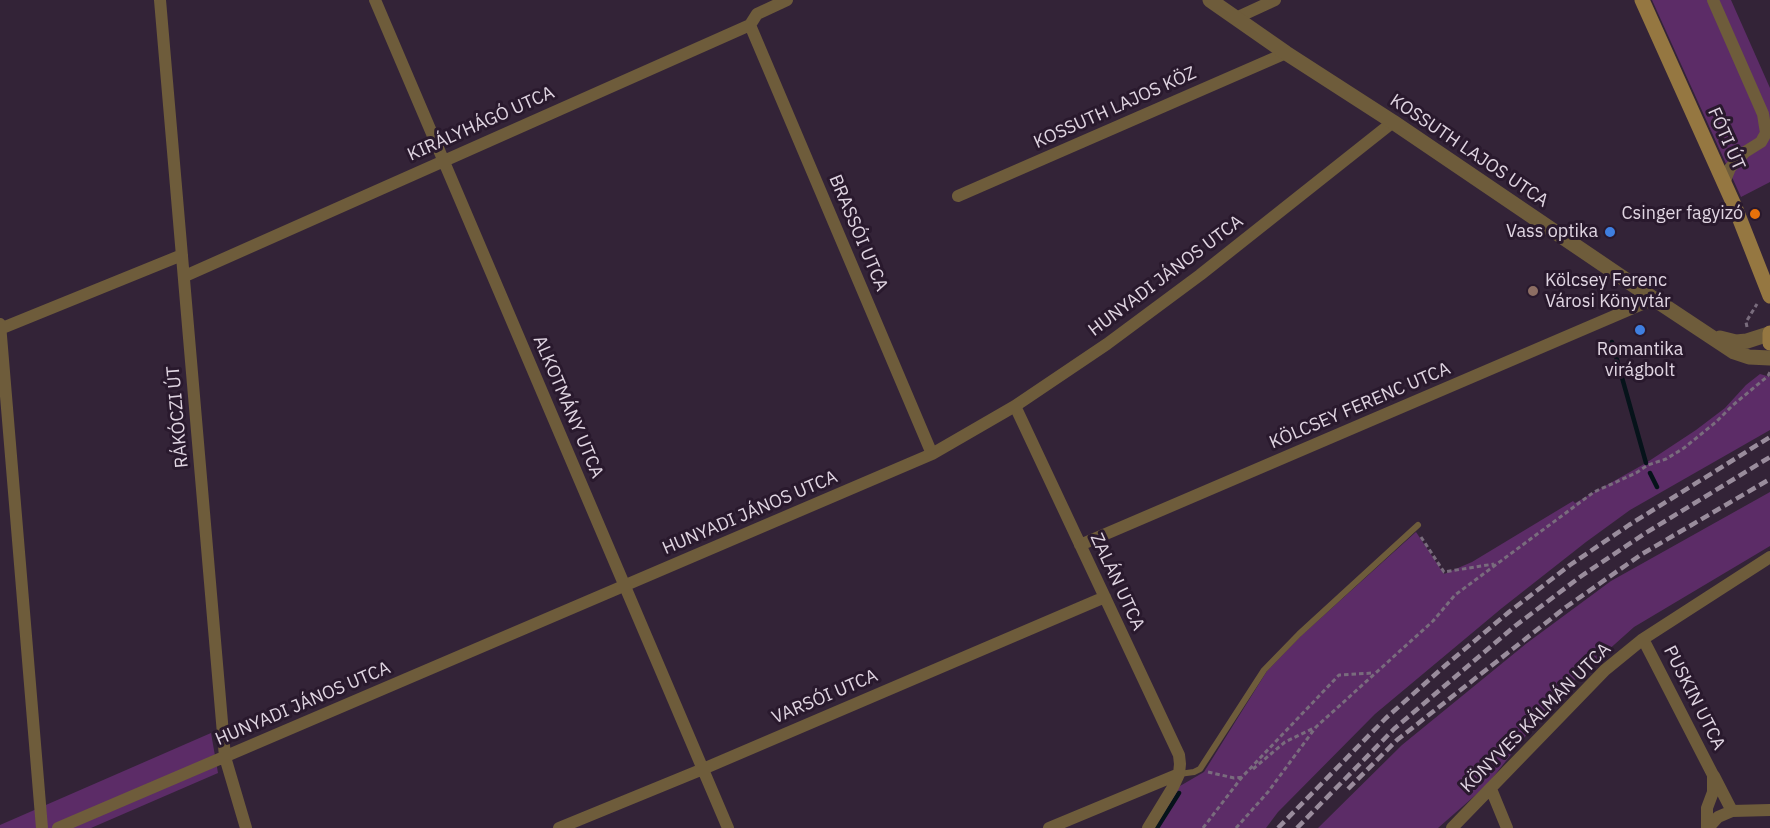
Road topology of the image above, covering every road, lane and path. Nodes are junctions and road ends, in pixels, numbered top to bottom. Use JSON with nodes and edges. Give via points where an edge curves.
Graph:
{"nodes":[{"id":1,"x":160,"y":0,"type":"edge"},
{"id":2,"x":375,"y":0,"type":"edge"},
{"id":3,"x":787,"y":0,"type":"edge"},
{"id":4,"x":1210,"y":0,"type":"edge"},
{"id":5,"x":1275,"y":0,"type":"edge"},
{"id":6,"x":1642,"y":0,"type":"edge"},
{"id":7,"x":1713,"y":0,"type":"edge"},
{"id":8,"x":1236,"y":18,"type":"junction"},
{"id":9,"x":750,"y":25,"type":"junction"},
{"id":10,"x":1286,"y":53,"type":"junction"},
{"id":11,"x":1393,"y":122,"type":"junction"},
{"id":12,"x":443,"y":160,"type":"junction"},
{"id":13,"x":1724,"y":183,"type":"junction"},
{"id":14,"x":958,"y":196,"type":"dead end"},
{"id":15,"x":182,"y":255,"type":"junction"},
{"id":16,"x":185,"y":276,"type":"junction"},
{"id":17,"x":1770,"y":296,"type":"edge"},
{"id":18,"x":1654,"y":299,"type":"junction"},
{"id":19,"x":0,"y":324,"type":"edge"},
{"id":20,"x":0,"y":329,"type":"edge"},
{"id":21,"x":1707,"y":333,"type":"junction"},
{"id":22,"x":1770,"y":333,"type":"edge"},
{"id":23,"x":1770,"y":343,"type":"edge"},
{"id":24,"x":1770,"y":358,"type":"edge"},
{"id":25,"x":1770,"y":372,"type":"edge"},
{"id":26,"x":1015,"y":406,"type":"junction"},
{"id":27,"x":932,"y":454,"type":"junction"},
{"id":28,"x":1416,"y":527,"type":"joint"},
{"id":29,"x":1080,"y":545,"type":"junction"},
{"id":30,"x":1770,"y":557,"type":"edge"},
{"id":31,"x":1496,"y":564,"type":"junction"},
{"id":32,"x":625,"y":586,"type":"junction"},
{"id":33,"x":1105,"y":597,"type":"junction"},
{"id":34,"x":1643,"y":639,"type":"junction"},
{"id":35,"x":1374,"y":673,"type":"junction"},
{"id":36,"x":1316,"y":727,"type":"junction"},
{"id":37,"x":225,"y":757,"type":"junction"},
{"id":38,"x":1200,"y":768,"type":"junction"},
{"id":39,"x":703,"y":769,"type":"junction"},
{"id":40,"x":1179,"y":774,"type":"junction"},
{"id":41,"x":1713,"y":775,"type":"junction"},
{"id":42,"x":1242,"y":777,"type":"junction"},
{"id":43,"x":1491,"y":789,"type":"junction"},
{"id":44,"x":1770,"y":810,"type":"edge"},
{"id":45,"x":1732,"y":811,"type":"junction"},
{"id":46,"x":82,"y":823,"type":"edge"},
{"id":47,"x":42,"y":828,"type":"edge"},
{"id":48,"x":58,"y":828,"type":"edge"},
{"id":49,"x":246,"y":828,"type":"edge"},
{"id":50,"x":559,"y":828,"type":"edge"},
{"id":51,"x":728,"y":828,"type":"edge"},
{"id":52,"x":1049,"y":828,"type":"edge"},
{"id":53,"x":1148,"y":828,"type":"edge"},
{"id":54,"x":1203,"y":828,"type":"edge"},
{"id":55,"x":1236,"y":828,"type":"edge"},
{"id":56,"x":1452,"y":828,"type":"edge"},
{"id":57,"x":1507,"y":828,"type":"edge"},
{"id":58,"x":1707,"y":828,"type":"edge"}],
"edges":[{"from":1,"to":15,"type":"street","name":"RÁKÓCZI ÚT"},
{"from":2,"to":12,"type":"street","name":"ALKOTMÁNY UTCA"},
{"from":3,"to":9,"type":"street","name":"KIRÁLYHÁGÓ UTCA","via":[[757,14]]},
{"from":4,"to":8,"type":"street","name":"KOSSUTH LAJOS UTCA"},
{"from":5,"to":8,"type":"street"},
{"from":6,"to":13,"type":"main road","name":"FÓTI ÚT"},
{"from":7,"to":13,"type":"street","via":[[1763,114],[1766,133],[1730,168]]},
{"from":8,"to":10,"type":"street","name":"KOSSUTH LAJOS UTCA"},
{"from":9,"to":12,"type":"street","name":"KIRÁLYHÁGÓ UTCA"},
{"from":9,"to":27,"type":"street","name":"BRASSÓI UTCA"},
{"from":10,"to":11,"type":"street","name":"KOSSUTH LAJOS UTCA"},
{"from":10,"to":14,"type":"street","name":"KOSSUTH LAJOS KÖZ"},
{"from":11,"to":18,"type":"street","name":"KOSSUTH LAJOS UTCA"},
{"from":11,"to":26,"type":"street","name":"HUNYADI JÁNOS UTCA","via":[[1191,282]]},
{"from":12,"to":16,"type":"street","name":"KIRÁLYHÁGÓ UTCA"},
{"from":12,"to":32,"type":"street","name":"ALKOTMÁNY UTCA"},
{"from":13,"to":17,"type":"main road","name":"FÓTI ÚT"},
{"from":15,"to":16,"type":"street","name":"RÁKÓCZI ÚT"},
{"from":15,"to":20,"type":"street"},
{"from":16,"to":37,"type":"street","name":"RÁKÓCZI ÚT"},
{"from":18,"to":21,"type":"street","name":"KOSSUTH LAJOS UTCA"},
{"from":18,"to":29,"type":"street","name":"KÖLCSEY FERENC UTCA"},
{"from":19,"to":20,"type":"street"},
{"from":20,"to":47,"type":"street"},
{"from":21,"to":22,"type":"street","name":"KOSSUTH LAJOS UTCA","via":[[1736,342]]},
{"from":21,"to":24,"type":"street","name":"KOSSUTH LAJOS UTCA","via":[[1734,352]]},
{"from":22,"to":23,"type":"main road"},
{"from":25,"to":31,"type":"path","via":[[1684,448],[1594,492]]},
{"from":26,"to":27,"type":"street","name":"HUNYADI JÁNOS UTCA"},
{"from":26,"to":29,"type":"street","name":"ZALÁN UTCA"},
{"from":27,"to":32,"type":"street","name":"HUNYADI JÁNOS UTCA"},
{"from":28,"to":31,"type":"path","via":[[1444,572]]},
{"from":28,"to":38,"type":"lane","via":[[1264,670]]},
{"from":29,"to":33,"type":"street","name":"ZALÁN UTCA"},
{"from":30,"to":34,"type":"street","name":"KÖNYVES KÁLMÁN UTCA"},
{"from":31,"to":35,"type":"path","via":[[1455,595],[1433,621]]},
{"from":32,"to":37,"type":"street","name":"HUNYADI JÁNOS UTCA"},
{"from":32,"to":39,"type":"street","name":"ALKOTMÁNY UTCA"},
{"from":33,"to":39,"type":"street","name":"VARSÓI UTCA"},
{"from":33,"to":40,"type":"street","name":"ZALÁN UTCA","via":[[1179,755]]},
{"from":34,"to":41,"type":"street","name":"PUSKIN UTCA"},
{"from":34,"to":43,"type":"street","name":"KÖNYVES KÁLMÁN UTCA","via":[[1591,684]]},
{"from":35,"to":36,"type":"path"},
{"from":35,"to":42,"type":"path","via":[[1339,675]]},
{"from":36,"to":42,"type":"path","via":[[1285,742]]},
{"from":36,"to":55,"type":"path"},
{"from":37,"to":46,"type":"street","name":"HUNYADI JÁNOS UTCA"},
{"from":37,"to":49,"type":"street","name":"RÁKÓCZI ÚT"},
{"from":38,"to":40,"type":"lane"},
{"from":38,"to":42,"type":"path","via":[[1212,774]]},
{"from":39,"to":50,"type":"street","name":"VARSÓI UTCA"},
{"from":39,"to":51,"type":"street","name":"ALKOTMÁNY UTCA"},
{"from":40,"to":52,"type":"street"},
{"from":40,"to":53,"type":"street"},
{"from":41,"to":45,"type":"street","name":"PUSKIN UTCA"},
{"from":41,"to":58,"type":"street","name":"PUSKIN UTCA"},
{"from":42,"to":54,"type":"path"},
{"from":43,"to":56,"type":"street","name":"KÖNYVES KÁLMÁN UTCA"},
{"from":43,"to":57,"type":"street"},
{"from":44,"to":45,"type":"street"},
{"from":45,"to":58,"type":"street"},
{"from":46,"to":48,"type":"street","name":"HUNYADI JÁNOS UTCA"}]}
